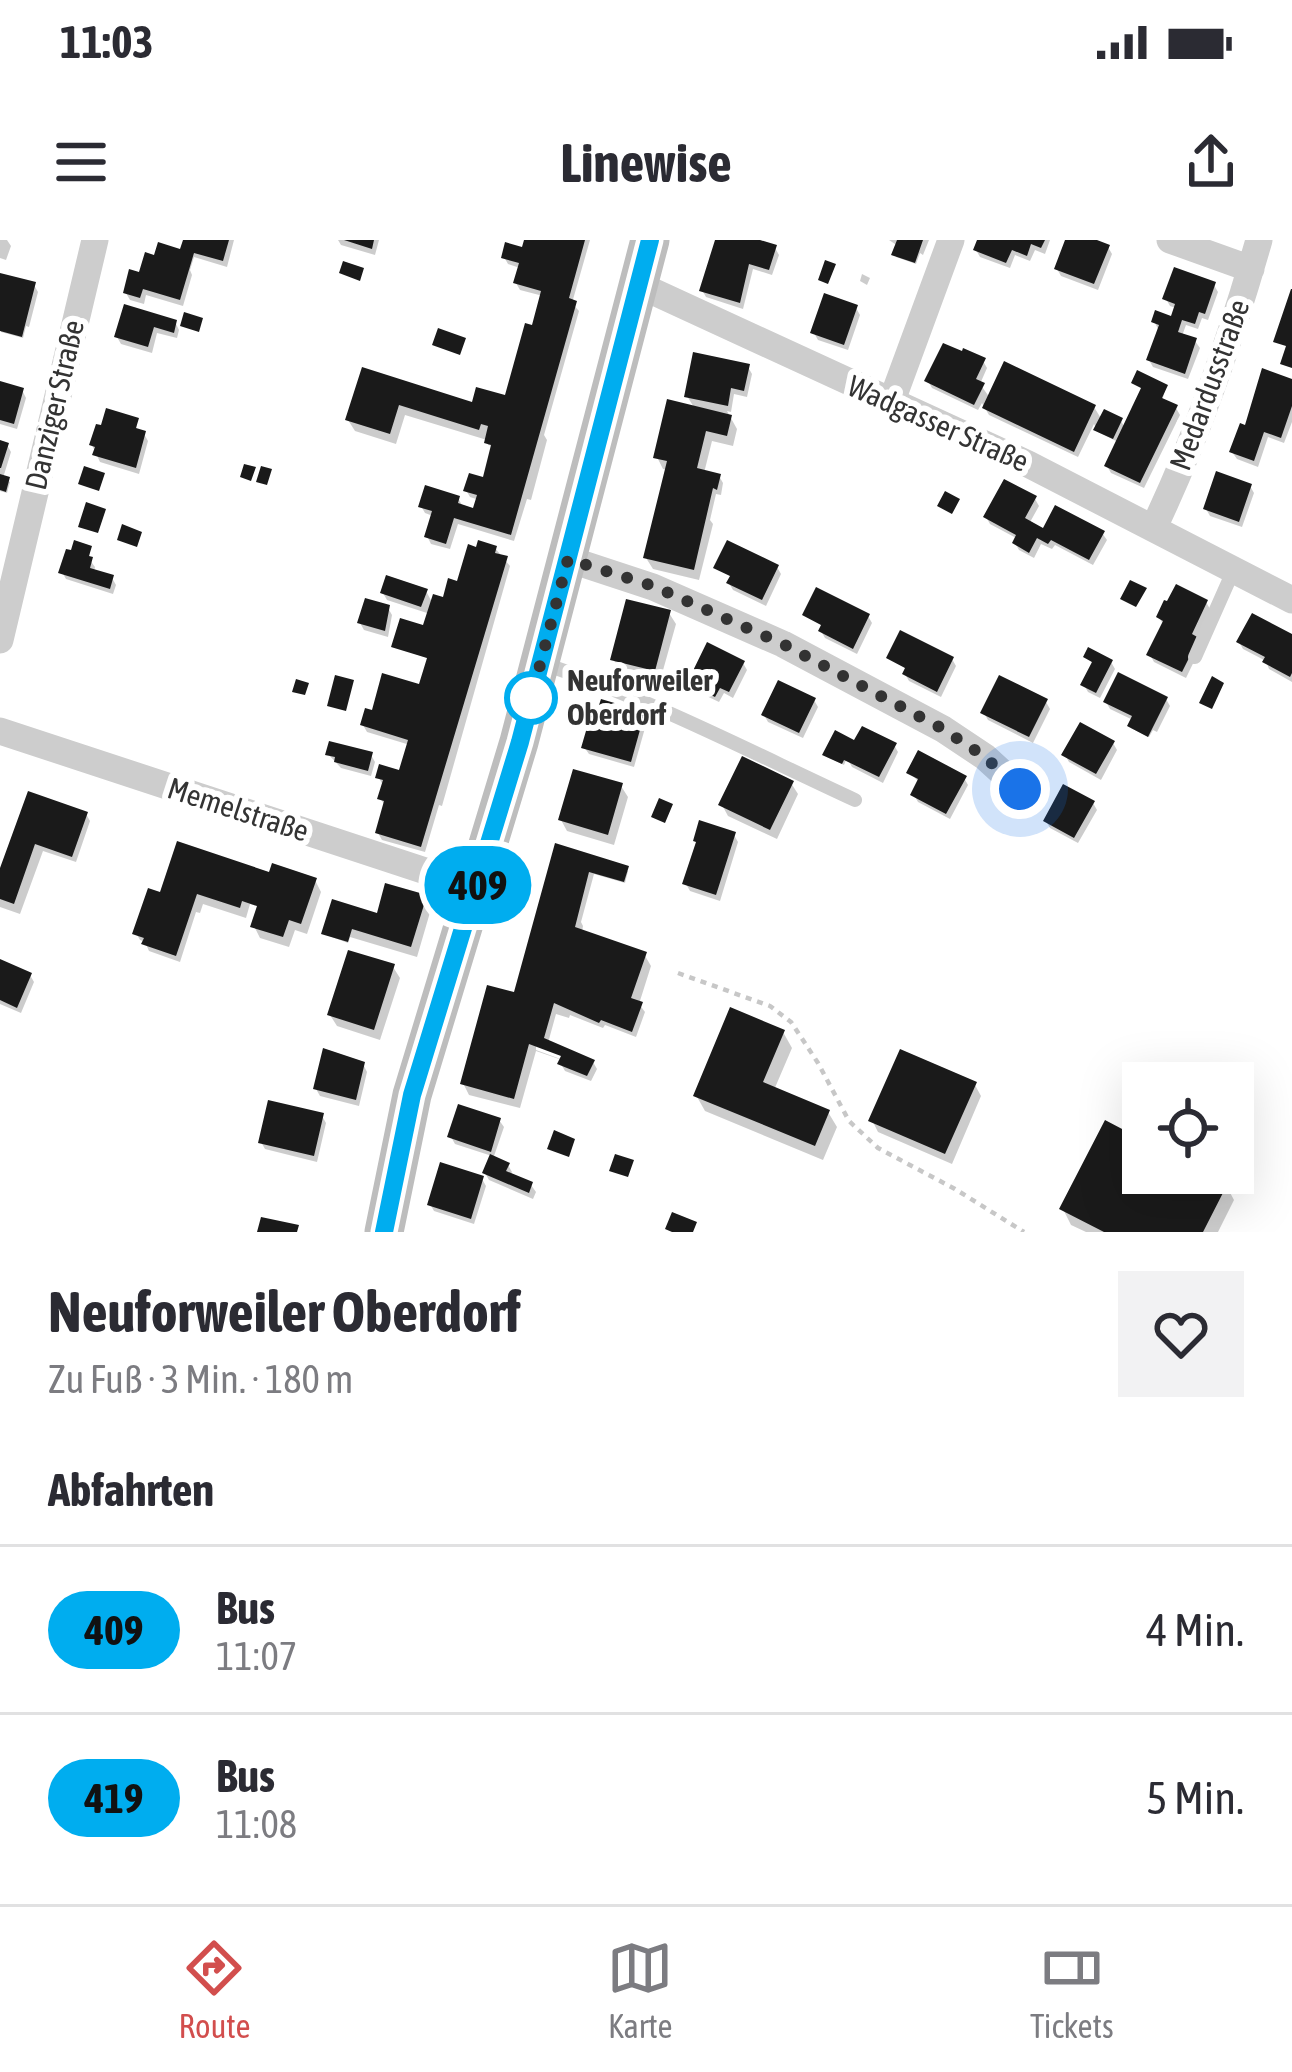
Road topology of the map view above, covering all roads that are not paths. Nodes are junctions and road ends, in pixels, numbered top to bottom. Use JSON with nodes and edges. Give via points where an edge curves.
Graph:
{"nodes":[{"id":1,"x":95,"y":240,"type":"edge"},
{"id":2,"x":650,"y":240,"type":"edge"},
{"id":3,"x":951,"y":240,"type":"edge"},
{"id":4,"x":1170,"y":240,"type":"edge"},
{"id":5,"x":1259,"y":240,"type":"edge"},
{"id":6,"x":1251,"y":269,"type":"junction"},
{"id":7,"x":639,"y":285,"type":"junction"},
{"id":8,"x":891,"y":403,"type":"junction"},
{"id":9,"x":1154,"y":527,"type":"junction"},
{"id":10,"x":568,"y":559,"type":"junction"},
{"id":11,"x":1234,"y":569,"type":"junction"},
{"id":12,"x":1292,"y":600,"type":"edge"},
{"id":13,"x":0,"y":640,"type":"edge"},
{"id":14,"x":1195,"y":657,"type":"dead end"},
{"id":15,"x":540,"y":663,"type":"junction"},
{"id":16,"x":0,"y":731,"type":"edge"},
{"id":17,"x":1020,"y":789,"type":"dead end"},
{"id":18,"x":855,"y":800,"type":"dead end"},
{"id":19,"x":477,"y":888,"type":"junction"},
{"id":20,"x":383,"y":1232,"type":"edge"}],
"edges":[{"from":1,"to":13,"type":"street","name":"Danziger Straße"},
{"from":2,"to":7,"type":"main road"},
{"from":3,"to":8,"type":"street"},
{"from":4,"to":6,"type":"street"},
{"from":5,"to":6,"type":"street","name":"Medardusstraße"},
{"from":6,"to":9,"type":"street","name":"Medardusstraße","via":[[1184,465]]},
{"from":7,"to":8,"type":"street","name":"Wadgasser Straße"},
{"from":7,"to":10,"type":"main road"},
{"from":8,"to":9,"type":"street","name":"Wadgasser Straße"},
{"from":9,"to":11,"type":"street","name":"Wadgasser Straße"},
{"from":10,"to":15,"type":"main road"},
{"from":10,"to":17,"type":"street","via":[[653,586],[783,644],[943,729]]},
{"from":11,"to":12,"type":"street","name":"Wadgasser Straße"},
{"from":11,"to":14,"type":"lane"},
{"from":15,"to":18,"type":"lane","via":[[654,706]]},
{"from":15,"to":19,"type":"main road"},
{"from":16,"to":19,"type":"street","name":"Memelstraße"},
{"from":19,"to":20,"type":"main road","via":[[418,1073]]}]}
